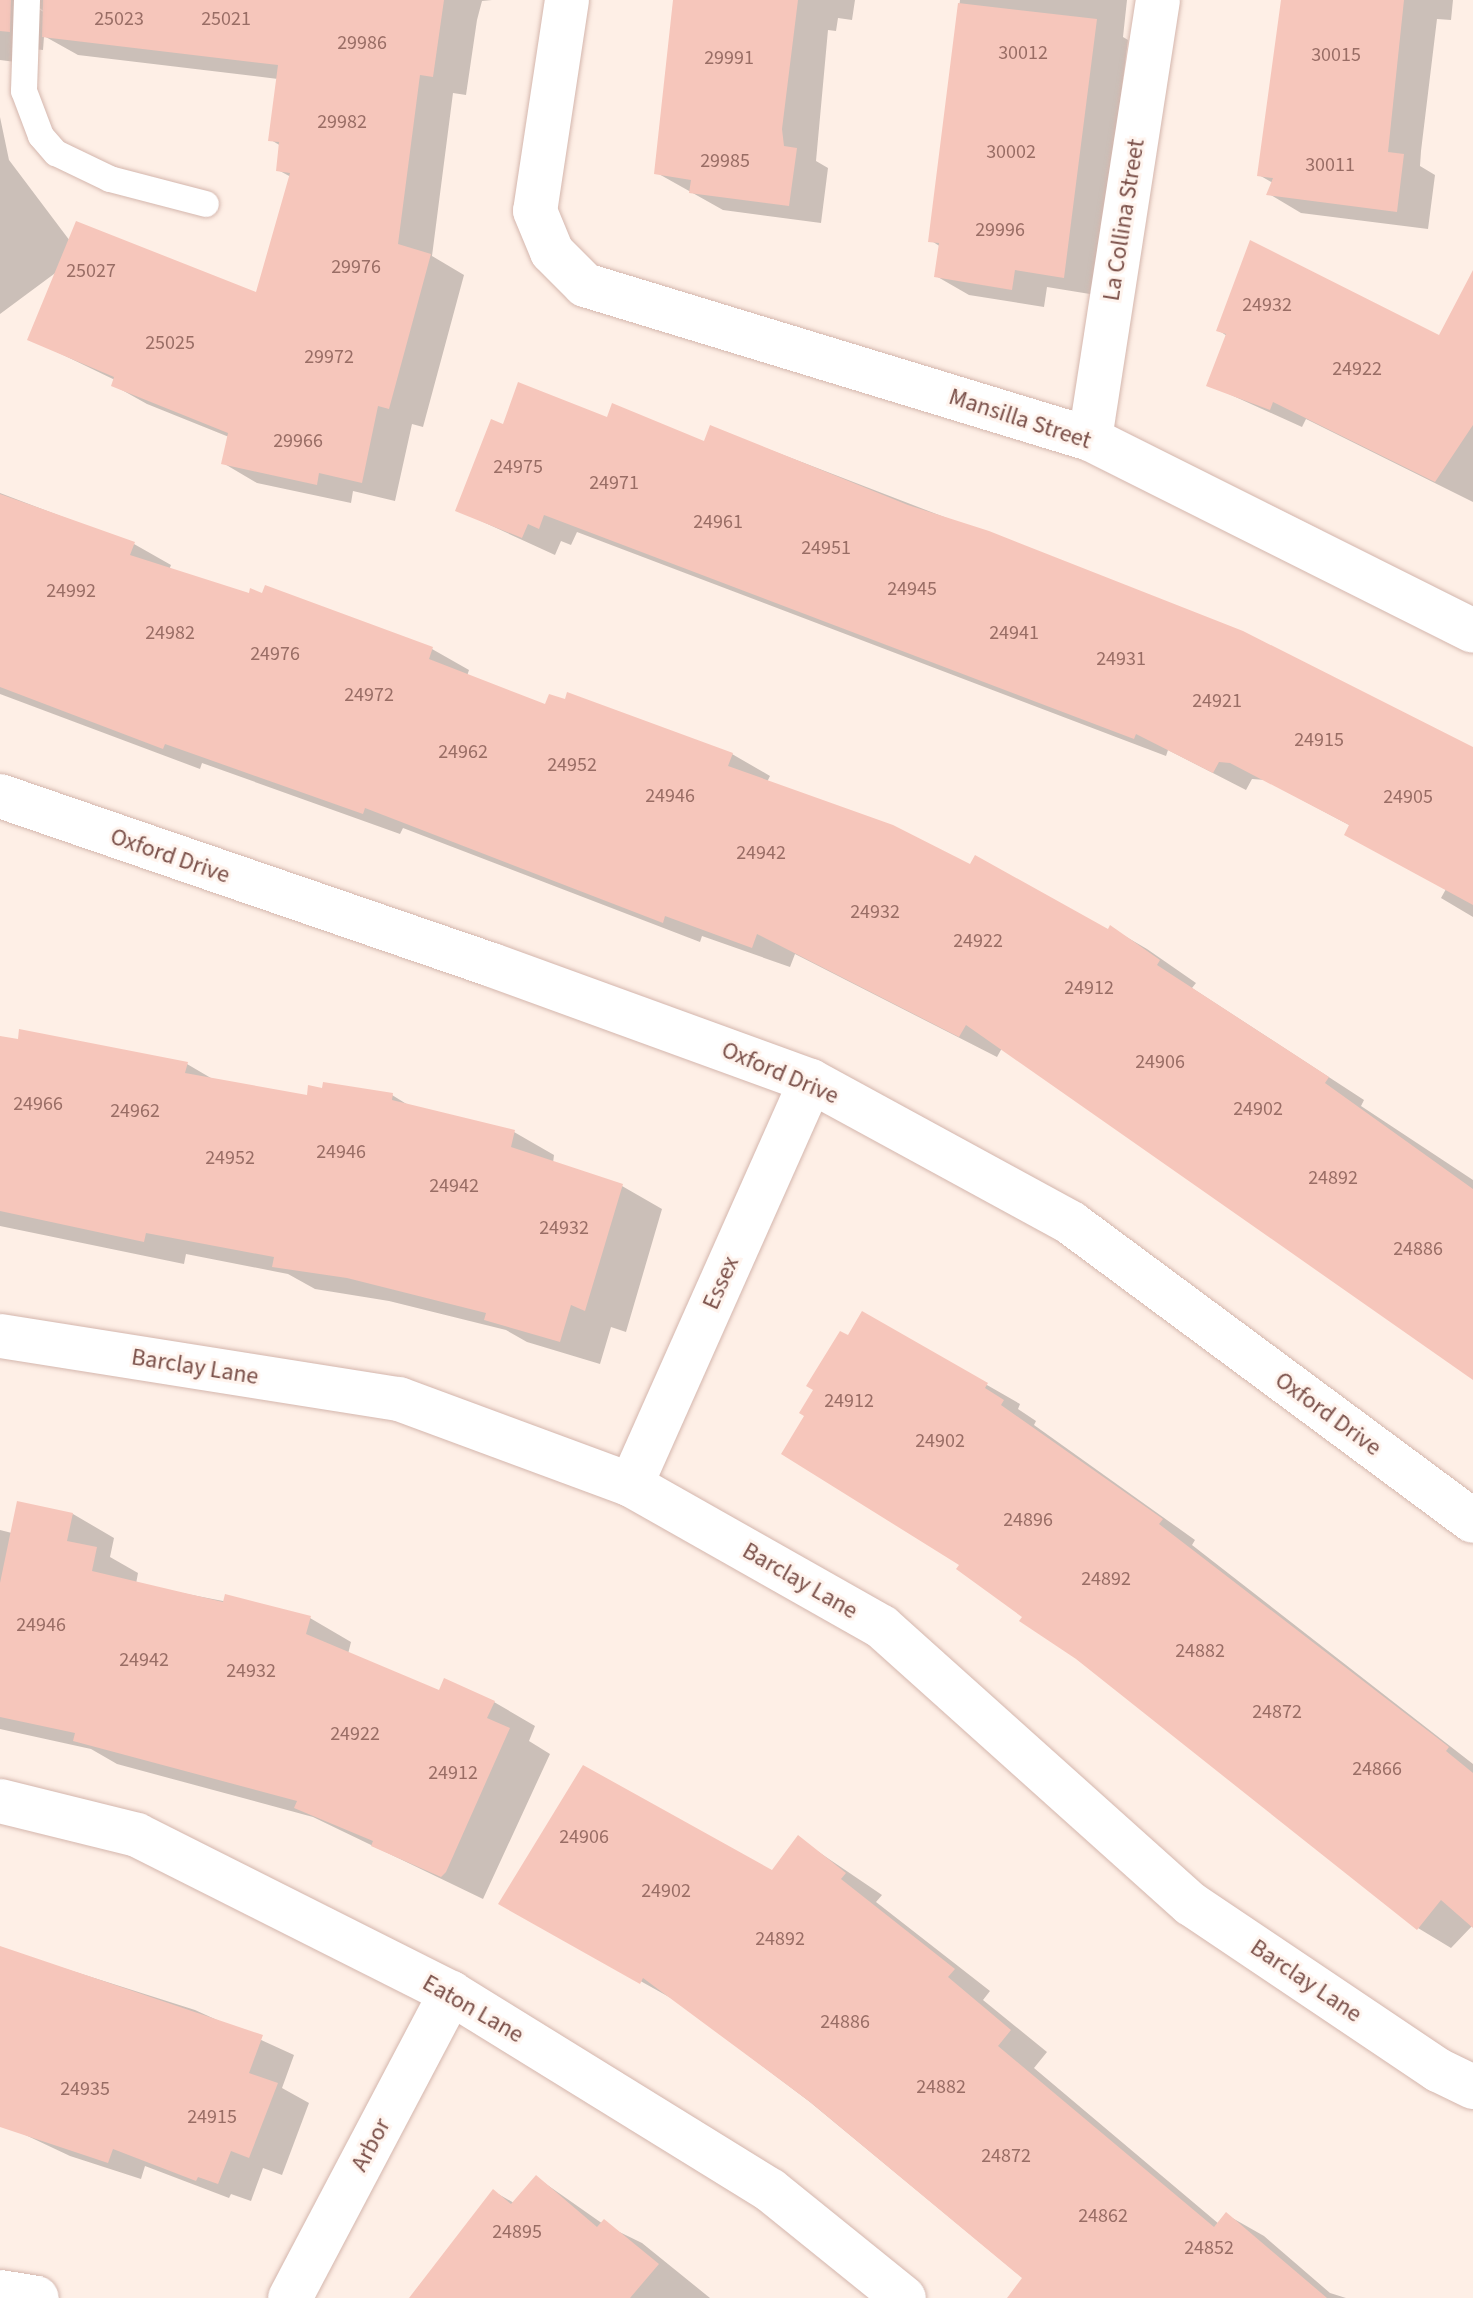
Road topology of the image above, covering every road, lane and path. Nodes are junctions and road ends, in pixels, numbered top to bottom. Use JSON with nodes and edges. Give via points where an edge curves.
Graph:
{"nodes":[{"id":1,"x":27,"y":0,"type":"edge"},
{"id":2,"x":567,"y":0,"type":"edge"},
{"id":3,"x":1158,"y":0,"type":"edge"},
{"id":4,"x":206,"y":204,"type":"dead end"},
{"id":5,"x":1090,"y":439,"type":"junction"},
{"id":6,"x":1473,"y":631,"type":"edge"},
{"id":7,"x":0,"y":796,"type":"edge"},
{"id":8,"x":811,"y":1081,"type":"junction"},
{"id":9,"x":0,"y":1336,"type":"edge"},
{"id":10,"x":631,"y":1485,"type":"junction"},
{"id":11,"x":1473,"y":1521,"type":"edge"},
{"id":12,"x":0,"y":1801,"type":"edge"},
{"id":13,"x":451,"y":1993,"type":"junction"},
{"id":14,"x":1473,"y":2087,"type":"edge"},
{"id":15,"x":0,"y":2292,"type":"edge"},
{"id":16,"x":37,"y":2298,"type":"edge"},
{"id":17,"x":290,"y":2298,"type":"edge"},
{"id":18,"x":904,"y":2298,"type":"edge"}],
"edges":[{"from":1,"to":4,"type":"lane","via":[[24,91],[49,145],[110,179]]},
{"from":2,"to":5,"type":"street","name":"Mansilla Street","via":[[535,211],[552,252],[585,285]]},
{"from":3,"to":5,"type":"street","name":"La Collina Street"},
{"from":5,"to":6,"type":"street","name":"Mansilla Street"},
{"from":7,"to":8,"type":"street","name":"Oxford Drive"},
{"from":8,"to":10,"type":"street","name":"Essex"},
{"from":8,"to":11,"type":"street","name":"Oxford Drive","via":[[1071,1223]]},
{"from":9,"to":10,"type":"street","name":"Barclay Lane","via":[[399,1399]]},
{"from":10,"to":14,"type":"street","name":"Barclay Lane","via":[[882,1627],[1191,1904],[1438,2070]]},
{"from":12,"to":13,"type":"street","name":"Eaton Lane","via":[[137,1835]]},
{"from":13,"to":17,"type":"street","name":"Arbor"},
{"from":13,"to":18,"type":"street","name":"Eaton Lane","via":[[770,2190]]},
{"from":15,"to":16,"type":"street"}]}
